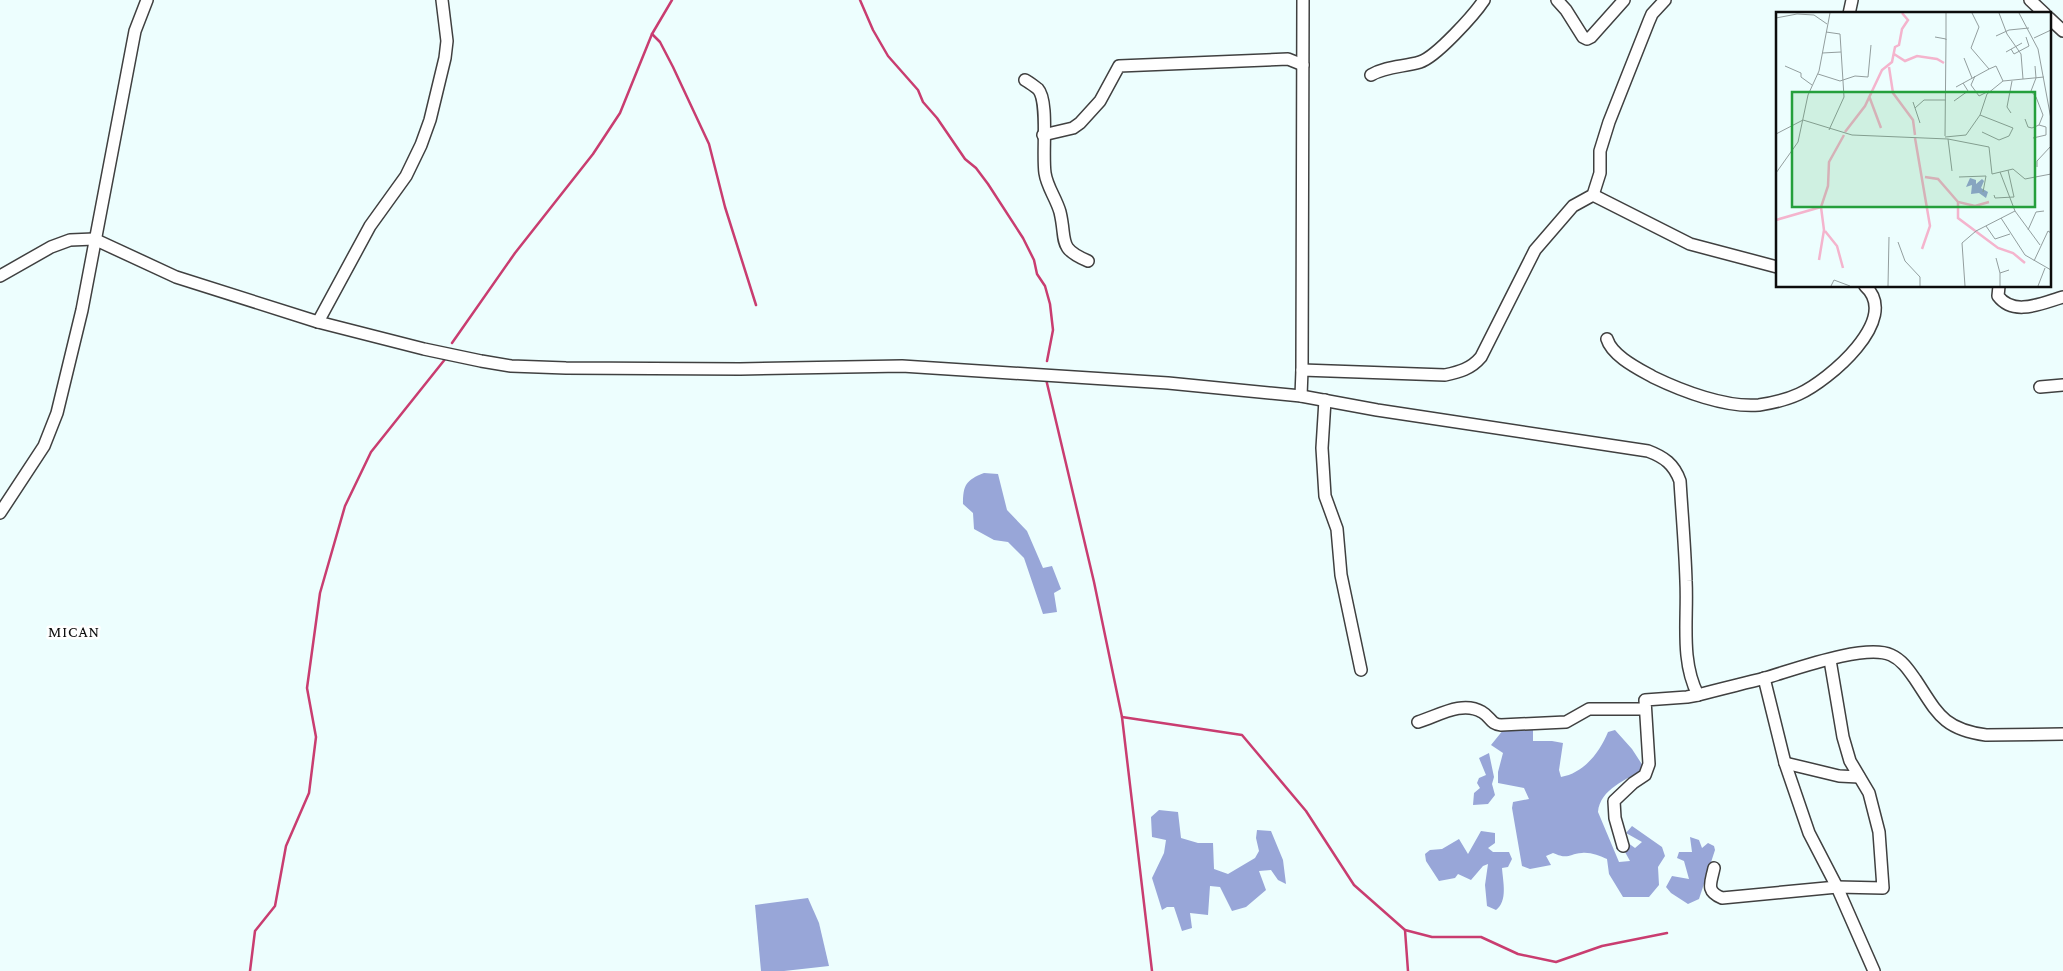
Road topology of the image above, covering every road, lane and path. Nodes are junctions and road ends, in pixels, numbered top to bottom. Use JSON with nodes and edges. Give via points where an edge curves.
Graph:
{"nodes":[{"id":1,"x":147,"y":0,"type":"edge"},
{"id":2,"x":442,"y":0,"type":"edge"},
{"id":3,"x":1303,"y":0,"type":"edge"},
{"id":4,"x":1484,"y":0,"type":"edge"},
{"id":5,"x":1557,"y":0,"type":"edge"},
{"id":6,"x":1624,"y":0,"type":"edge"},
{"id":7,"x":1665,"y":0,"type":"edge"},
{"id":8,"x":2030,"y":0,"type":"edge"},
{"id":9,"x":2043,"y":12,"type":"edge"},
{"id":10,"x":2050,"y":19,"type":"edge"},
{"id":11,"x":2063,"y":31,"type":"edge"},
{"id":12,"x":1303,"y":65,"type":"junction"},
{"id":13,"x":1371,"y":75,"type":"dead end"},
{"id":14,"x":1025,"y":80,"type":"dead end"},
{"id":15,"x":1043,"y":135,"type":"junction"},
{"id":16,"x":1594,"y":195,"type":"junction"},
{"id":17,"x":94,"y":239,"type":"junction"},
{"id":18,"x":1088,"y":261,"type":"dead end"},
{"id":19,"x":1776,"y":267,"type":"edge"},
{"id":20,"x":0,"y":276,"type":"edge"},
{"id":21,"x":1867,"y":288,"type":"edge"},
{"id":22,"x":1999,"y":288,"type":"edge"},
{"id":23,"x":2063,"y":297,"type":"edge"},
{"id":24,"x":318,"y":322,"type":"junction"},
{"id":25,"x":1607,"y":339,"type":"dead end"},
{"id":26,"x":1302,"y":370,"type":"junction"},
{"id":27,"x":2063,"y":385,"type":"edge"},
{"id":28,"x":2040,"y":386,"type":"dead end"},
{"id":29,"x":1301,"y":396,"type":"junction"},
{"id":30,"x":1325,"y":400,"type":"junction"},
{"id":31,"x":0,"y":513,"type":"edge"},
{"id":32,"x":1830,"y":660,"type":"junction"},
{"id":33,"x":1360,"y":670,"type":"dead end"},
{"id":34,"x":1764,"y":678,"type":"junction"},
{"id":35,"x":1698,"y":695,"type":"junction"},
{"id":36,"x":1645,"y":709,"type":"junction"},
{"id":37,"x":1418,"y":722,"type":"dead end"},
{"id":38,"x":2063,"y":734,"type":"edge"},
{"id":39,"x":1785,"y":762,"type":"junction"},
{"id":40,"x":1859,"y":777,"type":"junction"},
{"id":41,"x":1623,"y":846,"type":"dead end"},
{"id":42,"x":1714,"y":868,"type":"dead end"},
{"id":43,"x":1836,"y":887,"type":"junction"},
{"id":44,"x":1874,"y":971,"type":"edge"}],
"edges":[{"from":1,"to":17,"type":"street","via":[[135,31]]},
{"from":2,"to":24,"type":"street","via":[[447,41],[445,58],[421,146],[406,176],[370,226]]},
{"from":3,"to":12,"type":"street"},
{"from":4,"to":13,"type":"street","via":[[1468,20],[1422,62],[1387,68]]},
{"from":5,"to":6,"type":"street","via":[[1587,39]]},
{"from":7,"to":16,"type":"street","via":[[1652,14],[1609,122],[1600,151],[1600,173]]},
{"from":8,"to":9,"type":"street"},
{"from":10,"to":11,"type":"street"},
{"from":12,"to":15,"type":"street","via":[[1288,59],[1118,66],[1100,101],[1080,124]]},
{"from":12,"to":26,"type":"street"},
{"from":14,"to":15,"type":"street","via":[[1039,90],[1045,106]]},
{"from":15,"to":18,"type":"street","via":[[1046,177],[1058,205],[1066,245],[1072,254]]},
{"from":16,"to":19,"type":"street","via":[[1690,244]]},
{"from":16,"to":26,"type":"street","via":[[1573,206],[1535,250],[1481,357],[1471,367],[1445,375]]},
{"from":17,"to":20,"type":"street","via":[[70,240],[51,247]]},
{"from":17,"to":24,"type":"street","via":[[176,277]]},
{"from":17,"to":31,"type":"street","via":[[82,310],[55,419],[44,446]]},
{"from":21,"to":25,"type":"street","via":[[1876,302],[1875,315],[1857,347],[1838,368],[1800,394],[1777,402],[1756,405],[1731,403],[1685,391],[1633,366],[1609,345]]},
{"from":22,"to":23,"type":"street","via":[[1998,296],[2012,306],[2032,306]]},
{"from":24,"to":29,"type":"street","via":[[424,349],[512,366],[912,367],[1168,383]]},
{"from":26,"to":29,"type":"street"},
{"from":27,"to":28,"type":"street"},
{"from":29,"to":30,"type":"street"},
{"from":30,"to":33,"type":"street","via":[[1322,448],[1325,496],[1337,529],[1341,575]]},
{"from":30,"to":35,"type":"street","via":[[1648,451],[1670,463],[1680,481],[1688,667]]},
{"from":32,"to":34,"type":"street"},
{"from":32,"to":38,"type":"street","via":[[1874,652],[1889,654],[1909,670],[1940,716],[1950,724],[1976,733]]},
{"from":32,"to":40,"type":"street","via":[[1843,737]]},
{"from":34,"to":35,"type":"street"},
{"from":34,"to":39,"type":"street"},
{"from":35,"to":36,"type":"street","via":[[1645,700]]},
{"from":36,"to":37,"type":"street","via":[[1589,709],[1566,722],[1501,725],[1491,722],[1483,713],[1464,707]]},
{"from":36,"to":41,"type":"street","via":[[1647,772],[1614,801]]},
{"from":39,"to":40,"type":"street","via":[[1839,776]]},
{"from":39,"to":43,"type":"street","via":[[1809,833]]},
{"from":40,"to":43,"type":"street","via":[[1869,793],[1879,832],[1883,888]]},
{"from":42,"to":43,"type":"street","via":[[1710,888],[1713,894],[1722,898]]},
{"from":43,"to":44,"type":"street"}]}
